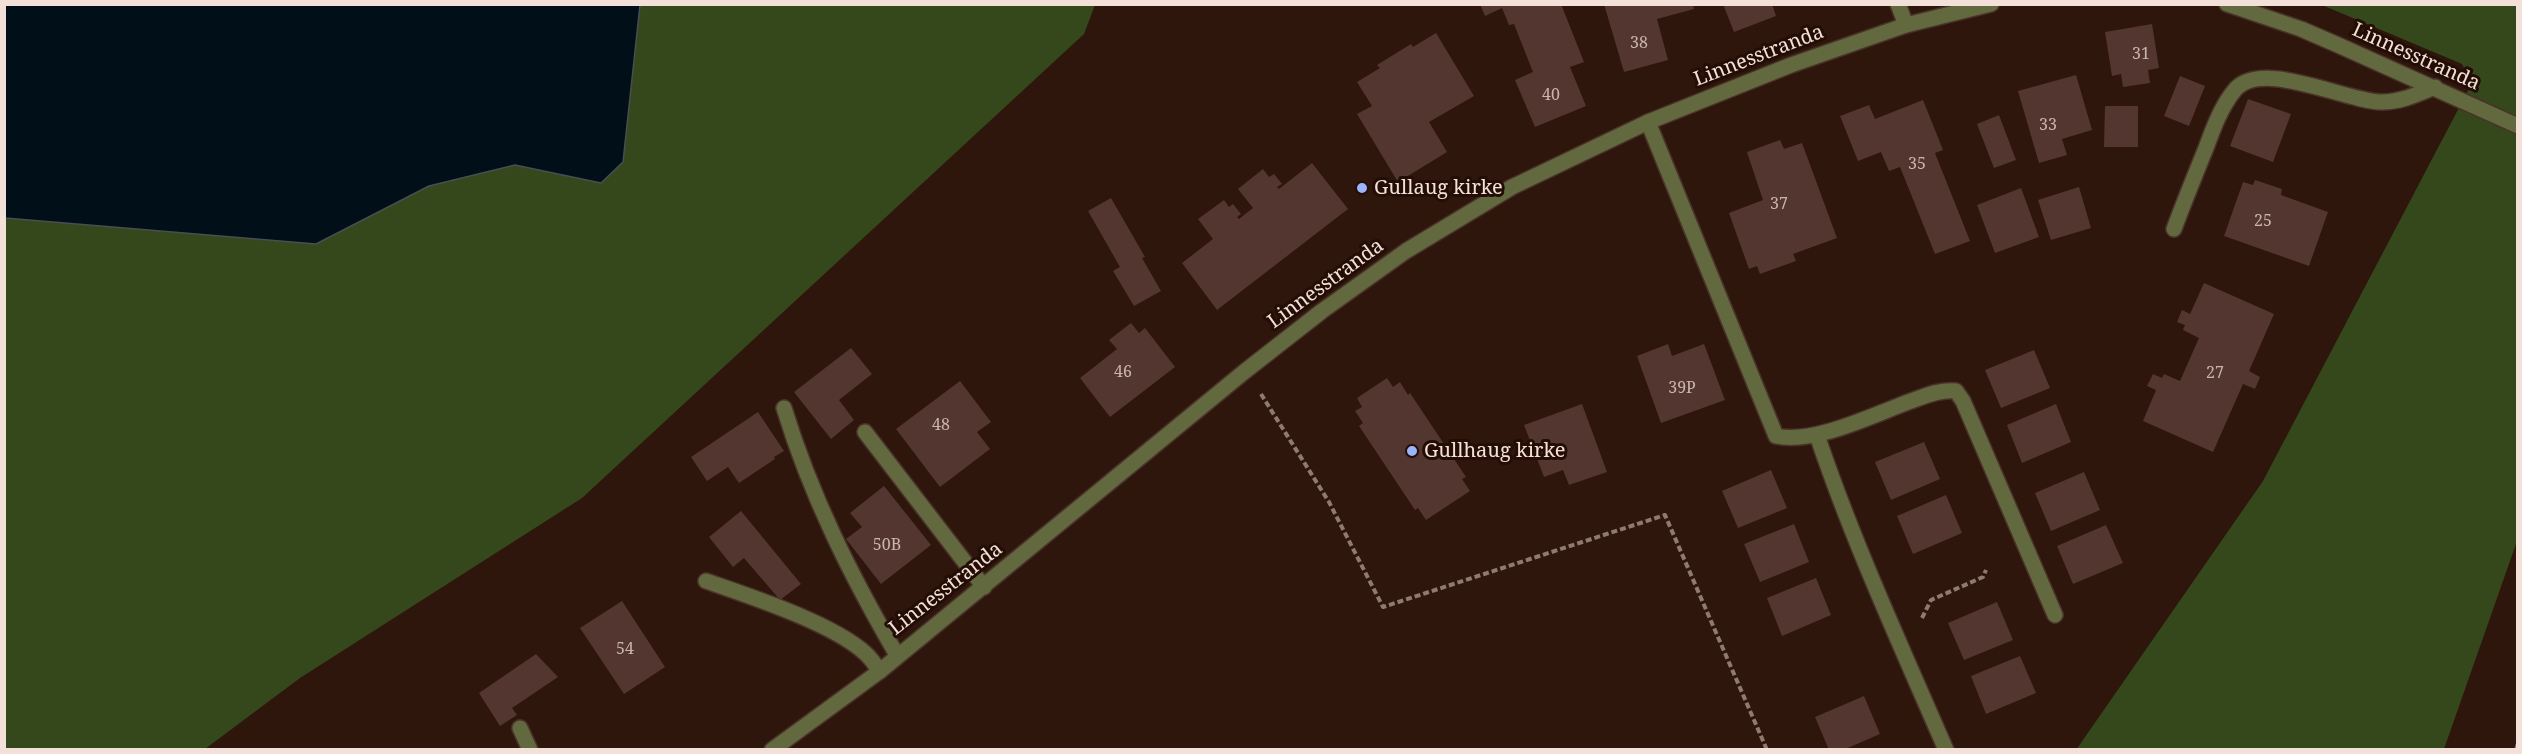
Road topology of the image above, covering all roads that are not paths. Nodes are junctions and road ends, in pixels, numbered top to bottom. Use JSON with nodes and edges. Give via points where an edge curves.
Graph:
{"nodes":[{"id":1,"x":1898,"y":4,"type":"edge"},
{"id":2,"x":1991,"y":4,"type":"edge"},
{"id":3,"x":2227,"y":4,"type":"edge"},
{"id":4,"x":1906,"y":25,"type":"junction"},
{"id":5,"x":2434,"y":87,"type":"junction"},
{"id":6,"x":1648,"y":123,"type":"junction"},
{"id":7,"x":2517,"y":126,"type":"edge"},
{"id":8,"x":2174,"y":229,"type":"dead end"},
{"id":9,"x":784,"y":408,"type":"dead end"},
{"id":10,"x":865,"y":432,"type":"dead end"},
{"id":11,"x":1817,"y":435,"type":"junction"},
{"id":12,"x":706,"y":581,"type":"dead end"},
{"id":13,"x":984,"y":587,"type":"junction"},
{"id":14,"x":2055,"y":615,"type":"dead end"},
{"id":15,"x":897,"y":655,"type":"junction"},
{"id":16,"x":880,"y":671,"type":"junction"},
{"id":17,"x":520,"y":728,"type":"dead end"},
{"id":18,"x":530,"y":750,"type":"edge"},
{"id":19,"x":772,"y":750,"type":"edge"},
{"id":20,"x":1946,"y":750,"type":"edge"}],
"edges":[{"from":1,"to":4,"type":"street"},
{"from":2,"to":4,"type":"street","name":"Linnesstranda"},
{"from":3,"to":5,"type":"street","name":"Linnesstranda","via":[[2301,29]]},
{"from":4,"to":6,"type":"street","name":"Linnesstranda","via":[[1791,65]]},
{"from":5,"to":7,"type":"street","name":"Linnesstranda"},
{"from":5,"to":8,"type":"street","via":[[2403,100],[2382,102],[2280,79],[2243,83],[2234,90],[2217,121]]},
{"from":6,"to":11,"type":"street","via":[[1776,436]]},
{"from":6,"to":13,"type":"street","name":"Linnesstranda","via":[[1512,187],[1406,251],[1244,372]]},
{"from":9,"to":15,"type":"street","via":[[828,527]]},
{"from":10,"to":13,"type":"street"},
{"from":11,"to":14,"type":"street","via":[[1922,397],[1956,391]]},
{"from":11,"to":20,"type":"street","via":[[1894,631]]},
{"from":12,"to":16,"type":"street","via":[[828,630],[865,653]]},
{"from":13,"to":15,"type":"street","name":"Linnesstranda"},
{"from":15,"to":16,"type":"street","name":"Linnesstranda"},
{"from":16,"to":19,"type":"street","name":"Linnesstranda"},
{"from":17,"to":18,"type":"street"}]}
